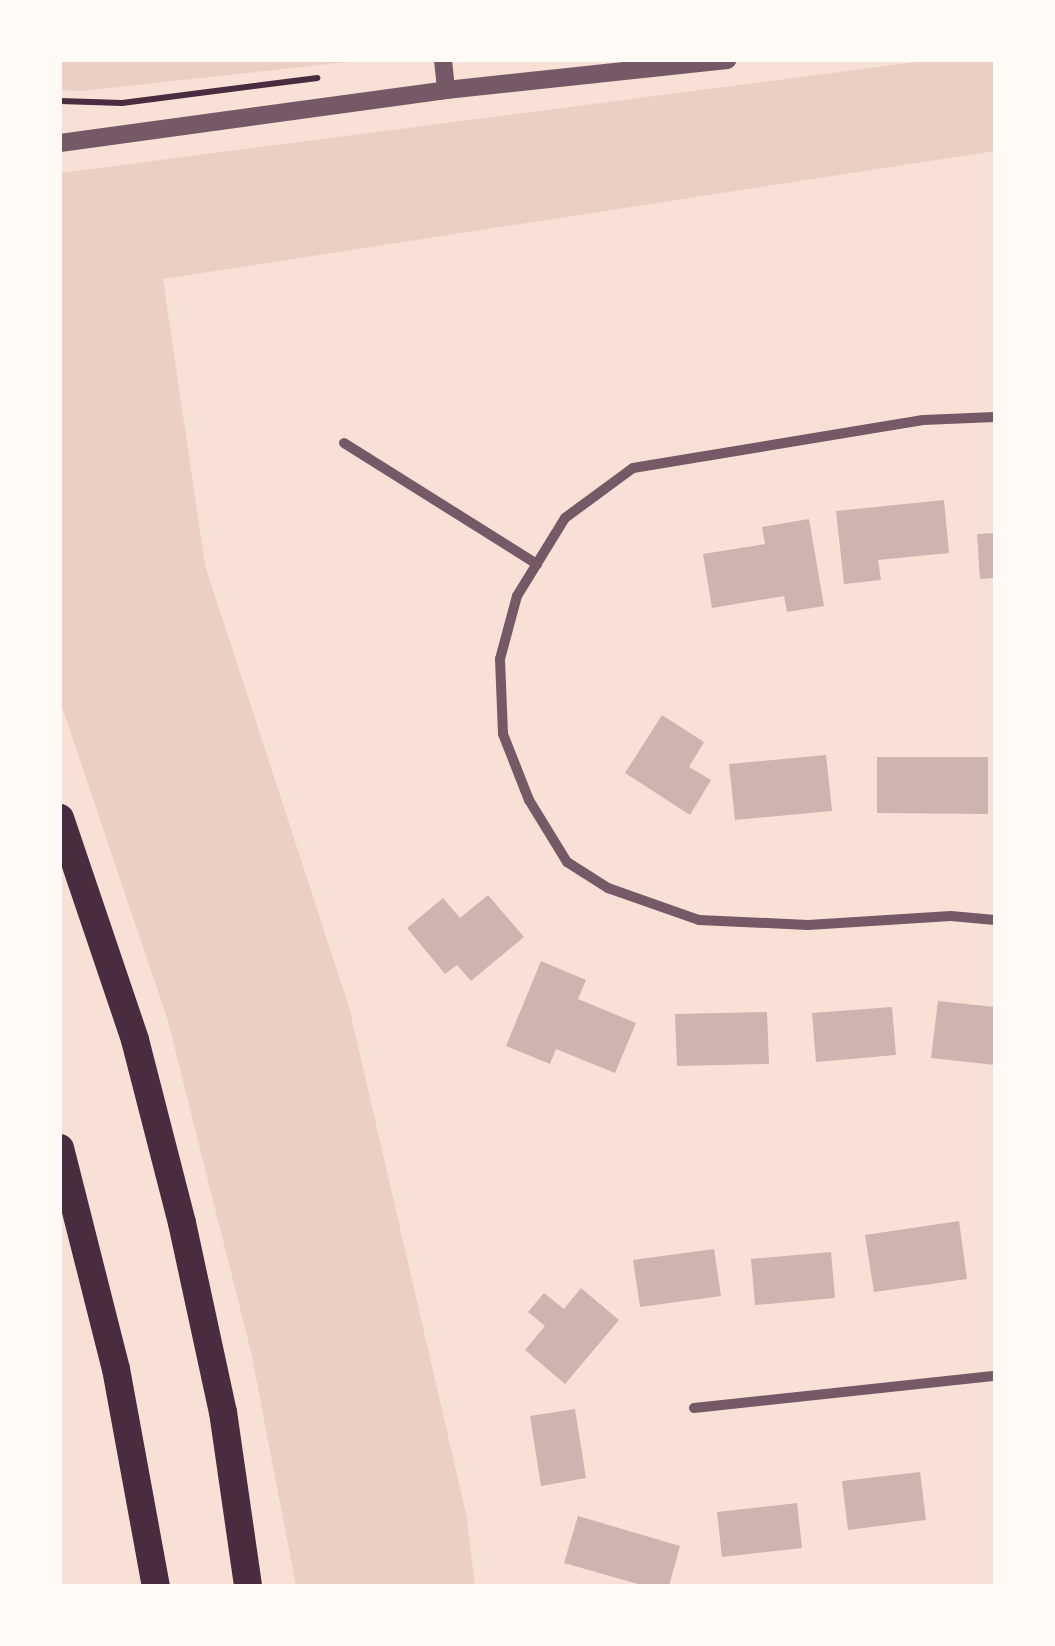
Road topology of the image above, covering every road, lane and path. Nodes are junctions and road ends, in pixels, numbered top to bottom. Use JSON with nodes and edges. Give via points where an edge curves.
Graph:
{"nodes":[{"id":1,"x":443,"y":60,"type":"edge"},
{"id":2,"x":727,"y":60,"type":"edge"},
{"id":3,"x":446,"y":90,"type":"junction"},
{"id":4,"x":60,"y":144,"type":"edge"},
{"id":5,"x":995,"y":416,"type":"edge"},
{"id":6,"x":344,"y":443,"type":"dead end"},
{"id":7,"x":537,"y":564,"type":"junction"},
{"id":8,"x":60,"y":818,"type":"edge"},
{"id":9,"x":995,"y":920,"type":"edge"},
{"id":10,"x":60,"y":1148,"type":"edge"},
{"id":11,"x":995,"y":1376,"type":"edge"},
{"id":12,"x":694,"y":1408,"type":"dead end"},
{"id":13,"x":156,"y":1586,"type":"edge"},
{"id":14,"x":248,"y":1586,"type":"edge"}],
"edges":[{"from":1,"to":3,"type":"street"},
{"from":2,"to":3,"type":"street"},
{"from":3,"to":4,"type":"street"},
{"from":5,"to":7,"type":"street","via":[[923,420],[633,468],[565,518]]},
{"from":6,"to":7,"type":"street"},
{"from":7,"to":9,"type":"street","via":[[517,596],[500,659],[503,734],[529,800],[566,862],[608,888],[699,920]]},
{"from":8,"to":14,"type":"highway","via":[[134,1040],[182,1223],[223,1412]]},
{"from":10,"to":13,"type":"highway","via":[[116,1369]]},
{"from":11,"to":12,"type":"street"}]}
